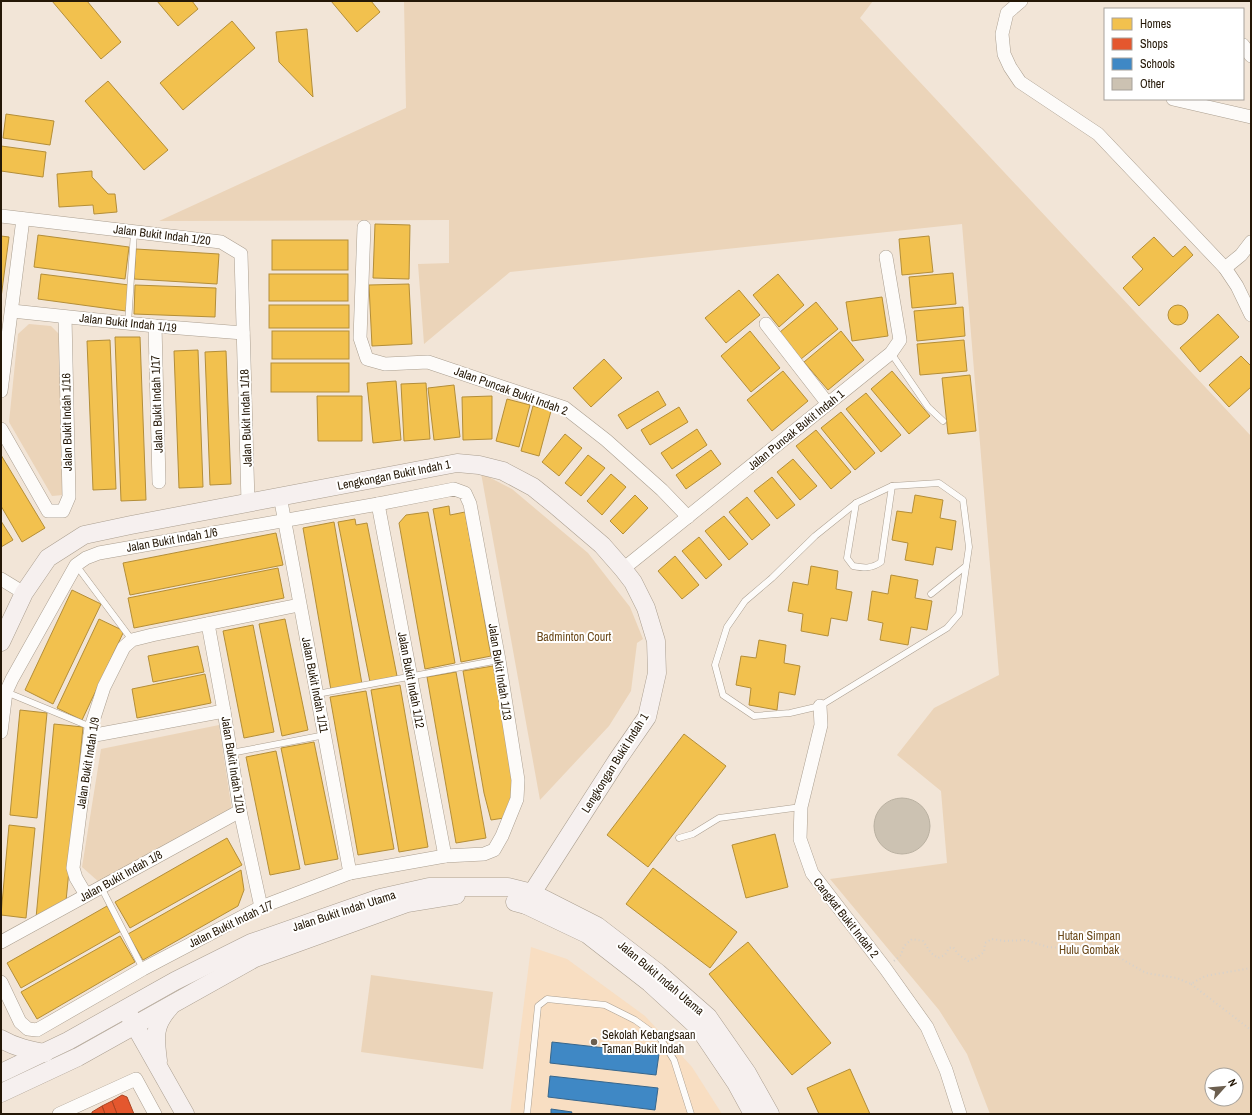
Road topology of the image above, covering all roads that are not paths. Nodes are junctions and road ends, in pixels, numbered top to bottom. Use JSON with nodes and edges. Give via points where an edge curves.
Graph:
{"nodes":[{"id":1,"x":1021,"y":1,"type":"edge"},
{"id":2,"x":1244,"y":46,"type":"edge"},
{"id":3,"x":1251,"y":56,"type":"edge"},
{"id":4,"x":1177,"y":100,"type":"edge"},
{"id":5,"x":1251,"y":118,"type":"edge"},
{"id":6,"x":1,"y":216,"type":"edge"},
{"id":7,"x":23,"y":219,"type":"junction"},
{"id":8,"x":364,"y":227,"type":"dead end"},
{"id":9,"x":134,"y":232,"type":"junction"},
{"id":10,"x":1251,"y":242,"type":"edge"},
{"id":11,"x":886,"y":257,"type":"dead end"},
{"id":12,"x":1225,"y":268,"type":"junction"},
{"id":13,"x":12,"y":311,"type":"junction"},
{"id":14,"x":1251,"y":315,"type":"edge"},
{"id":15,"x":65,"y":317,"type":"junction"},
{"id":16,"x":128,"y":323,"type":"junction"},
{"id":17,"x":766,"y":324,"type":"dead end"},
{"id":18,"x":155,"y":326,"type":"junction"},
{"id":19,"x":243,"y":334,"type":"junction"},
{"id":20,"x":891,"y":353,"type":"junction"},
{"id":21,"x":1,"y":391,"type":"edge"},
{"id":22,"x":828,"y":404,"type":"junction"},
{"id":23,"x":943,"y":421,"type":"dead end"},
{"id":24,"x":1,"y":429,"type":"edge"},
{"id":25,"x":159,"y":482,"type":"dead end"},
{"id":26,"x":892,"y":486,"type":"junction"},
{"id":27,"x":454,"y":488,"type":"joint"},
{"id":28,"x":280,"y":496,"type":"junction"},
{"id":29,"x":248,"y":502,"type":"junction"},
{"id":30,"x":856,"y":503,"type":"junction"},
{"id":31,"x":378,"y":504,"type":"junction"},
{"id":32,"x":688,"y":517,"type":"junction"},
{"id":33,"x":285,"y":520,"type":"junction"},
{"id":34,"x":76,"y":565,"type":"junction"},
{"id":35,"x":966,"y":566,"type":"junction"},
{"id":36,"x":624,"y":569,"type":"junction"},
{"id":37,"x":1,"y":579,"type":"edge"},
{"id":38,"x":24,"y":593,"type":"junction"},
{"id":39,"x":931,"y":594,"type":"dead end"},
{"id":40,"x":299,"y":604,"type":"junction"},
{"id":41,"x":208,"y":624,"type":"junction"},
{"id":42,"x":132,"y":640,"type":"junction"},
{"id":43,"x":1,"y":642,"type":"edge"},
{"id":44,"x":499,"y":660,"type":"junction"},
{"id":45,"x":411,"y":677,"type":"junction"},
{"id":46,"x":6,"y":692,"type":"junction"},
{"id":47,"x":317,"y":694,"type":"junction"},
{"id":48,"x":820,"y":706,"type":"junction"},
{"id":49,"x":224,"y":711,"type":"junction"},
{"id":50,"x":1,"y":732,"type":"edge"},
{"id":51,"x":91,"y":732,"type":"junction"},
{"id":52,"x":325,"y":735,"type":"junction"},
{"id":53,"x":231,"y":754,"type":"junction"},
{"id":54,"x":801,"y":807,"type":"junction"},
{"id":55,"x":240,"y":811,"type":"junction"},
{"id":56,"x":679,"y":838,"type":"dead end"},
{"id":57,"x":484,"y":854,"type":"joint"},
{"id":58,"x":445,"y":856,"type":"junction"},
{"id":59,"x":350,"y":873,"type":"junction"},
{"id":60,"x":101,"y":887,"type":"junction"},
{"id":61,"x":86,"y":895,"type":"junction"},
{"id":62,"x":529,"y":899,"type":"junction"},
{"id":63,"x":261,"y":907,"type":"junction"},
{"id":64,"x":1,"y":942,"type":"edge"},
{"id":65,"x":143,"y":969,"type":"junction"},
{"id":66,"x":1,"y":982,"type":"edge"},
{"id":67,"x":173,"y":1004,"type":"junction"},
{"id":68,"x":126,"y":1009,"type":"junction"},
{"id":69,"x":135,"y":1025,"type":"junction"},
{"id":70,"x":1,"y":1038,"type":"edge"},
{"id":71,"x":112,"y":1038,"type":"junction"},
{"id":72,"x":45,"y":1053,"type":"junction"},
{"id":73,"x":3,"y":1067,"type":"edge"},
{"id":74,"x":159,"y":1068,"type":"junction"},
{"id":75,"x":8,"y":1090,"type":"edge"},
{"id":76,"x":59,"y":1114,"type":"edge"},
{"id":77,"x":155,"y":1114,"type":"edge"},
{"id":78,"x":185,"y":1114,"type":"edge"},
{"id":79,"x":527,"y":1114,"type":"edge"},
{"id":80,"x":691,"y":1114,"type":"edge"},
{"id":81,"x":753,"y":1114,"type":"edge"},
{"id":82,"x":770,"y":1114,"type":"edge"},
{"id":83,"x":960,"y":1114,"type":"edge"}],
"edges":[{"from":1,"to":12,"type":"street","via":[[1007,13],[1002,34],[1004,54],[1020,82],[1098,134]]},
{"from":2,"to":3,"type":"street"},
{"from":4,"to":5,"type":"street"},
{"from":6,"to":7,"type":"street","name":"Jalan Bukit Indah 1/20"},
{"from":7,"to":9,"type":"street","name":"Jalan Bukit Indah 1/20"},
{"from":7,"to":13,"type":"street"},
{"from":8,"to":32,"type":"street","name":"Jalan Puncak Bukit Indah 2","via":[[360,338],[367,359],[385,364],[428,362],[565,408],[606,440]]},
{"from":9,"to":16,"type":"lane"},
{"from":9,"to":19,"type":"street","name":"Jalan Bukit Indah 1/20","via":[[221,242],[241,254]]},
{"from":10,"to":12,"type":"street","via":[[1241,255]]},
{"from":11,"to":20,"type":"street","name":"Jalan Puncak Bukit Indah 1","via":[[900,340]]},
{"from":12,"to":14,"type":"street"},
{"from":13,"to":15,"type":"street","name":"Jalan Bukit Indah 1/19"},
{"from":13,"to":21,"type":"street"},
{"from":15,"to":16,"type":"street","name":"Jalan Bukit Indah 1/19"},
{"from":15,"to":24,"type":"street","name":"Jalan Bukit Indah 1/16","via":[[69,497],[63,511],[48,511]]},
{"from":16,"to":18,"type":"street","name":"Jalan Bukit Indah 1/19"},
{"from":17,"to":22,"type":"street"},
{"from":18,"to":19,"type":"street","name":"Jalan Bukit Indah 1/19"},
{"from":18,"to":25,"type":"street","name":"Jalan Bukit Indah 1/17"},
{"from":19,"to":29,"type":"street","name":"Jalan Bukit Indah 1/18"},
{"from":20,"to":22,"type":"street","name":"Jalan Puncak Bukit Indah 1"},
{"from":20,"to":23,"type":"lane","via":[[928,407]]},
{"from":22,"to":32,"type":"street","name":"Jalan Puncak Bukit Indah 1"},
{"from":26,"to":30,"type":"lane"},
{"from":26,"to":30,"type":"lane","via":[[881,562],[868,568],[853,566],[847,558]]},
{"from":26,"to":35,"type":"lane","via":[[939,483],[963,500],[969,547]]},
{"from":27,"to":31,"type":"street","name":"Jalan Bukit Indah 1/6"},
{"from":27,"to":44,"type":"street","name":"Jalan Bukit Indah 1/13","via":[[465,493],[470,504]]},
{"from":28,"to":29,"type":"street","name":"Lengkongan Bukit Indah 1"},
{"from":28,"to":33,"type":"street","name":"Jalan Bukit Indah 1/11"},
{"from":28,"to":36,"type":"street","name":"Lengkongan Bukit Indah 1","via":[[457,463],[479,465],[503,471],[533,487],[602,545]]},
{"from":29,"to":38,"type":"street","name":"Lengkongan Bukit Indah 1","via":[[84,535],[48,558]]},
{"from":30,"to":48,"type":"lane","via":[[815,536],[745,601],[727,627],[715,665],[723,695],[754,716],[790,713]]},
{"from":31,"to":33,"type":"street","name":"Jalan Bukit Indah 1/6"},
{"from":31,"to":45,"type":"street","name":"Jalan Bukit Indah 1/12"},
{"from":32,"to":36,"type":"street","name":"Jalan Puncak Bukit Indah 1"},
{"from":33,"to":34,"type":"street","name":"Jalan Bukit Indah 1/6","via":[[99,552]]},
{"from":33,"to":40,"type":"street","name":"Jalan Bukit Indah 1/11"},
{"from":34,"to":42,"type":"lane"},
{"from":34,"to":46,"type":"street","name":"Jalan Bukit Indah 1/6"},
{"from":35,"to":39,"type":"lane"},
{"from":35,"to":48,"type":"lane","via":[[959,614],[947,628]]},
{"from":36,"to":62,"type":"street","name":"Lengkongan Bukit Indah 1","via":[[646,608],[656,641],[657,673],[647,717]]},
{"from":37,"to":38,"type":"street"},
{"from":38,"to":43,"type":"street","name":"Lengkongan Bukit Indah 1"},
{"from":40,"to":41,"type":"street"},
{"from":40,"to":47,"type":"street","name":"Jalan Bukit Indah 1/11"},
{"from":41,"to":42,"type":"street"},
{"from":41,"to":49,"type":"street","name":"Jalan Bukit Indah 1/10"},
{"from":42,"to":51,"type":"street","name":"Jalan Bukit Indah 1/9","via":[[124,647],[104,687]]},
{"from":44,"to":45,"type":"lane"},
{"from":44,"to":57,"type":"street","name":"Jalan Bukit Indah 1/13","via":[[518,780],[517,799],[494,850]]},
{"from":45,"to":47,"type":"lane"},
{"from":45,"to":58,"type":"street","name":"Jalan Bukit Indah 1/12"},
{"from":46,"to":50,"type":"street","name":"Jalan Bukit Indah 1/6"},
{"from":46,"to":51,"type":"lane"},
{"from":47,"to":52,"type":"street","name":"Jalan Bukit Indah 1/11"},
{"from":48,"to":54,"type":"street","name":"Cangkat Bukit Indah 2","via":[[821,725]]},
{"from":49,"to":51,"type":"street"},
{"from":49,"to":53,"type":"street","name":"Jalan Bukit Indah 1/10"},
{"from":51,"to":61,"type":"street","name":"Jalan Bukit Indah 1/9","via":[[74,868],[76,878]]},
{"from":52,"to":53,"type":"lane"},
{"from":52,"to":59,"type":"street","name":"Jalan Bukit Indah 1/11"},
{"from":53,"to":55,"type":"street","name":"Jalan Bukit Indah 1/10"},
{"from":54,"to":56,"type":"lane","via":[[718,818],[693,834]]},
{"from":54,"to":83,"type":"street","name":"Cangkat Bukit Indah 2","via":[[800,839],[812,873],[927,1027],[946,1070]]},
{"from":55,"to":60,"type":"street","name":"Jalan Bukit Indah 1/8"},
{"from":55,"to":63,"type":"street","name":"Jalan Bukit Indah 1/10"},
{"from":57,"to":58,"type":"street","name":"Jalan Bukit Indah 1/7"},
{"from":58,"to":59,"type":"street","name":"Jalan Bukit Indah 1/7"},
{"from":59,"to":63,"type":"street","name":"Jalan Bukit Indah 1/7"},
{"from":60,"to":61,"type":"street","name":"Jalan Bukit Indah 1/8"},
{"from":60,"to":65,"type":"lane"},
{"from":61,"to":64,"type":"street","name":"Jalan Bukit Indah 1/8"},
{"from":62,"to":67,"type":"street","name":"Jalan Bukit Indah Utama","via":[[459,895],[407,903],[255,958]]},
{"from":62,"to":68,"type":"street","name":"Jalan Bukit Indah Utama","via":[[508,887],[428,886],[380,898],[251,943]]},
{"from":62,"to":81,"type":"street","name":"Jalan Bukit Indah Utama","via":[[587,934],[650,983],[699,1028],[736,1083]]},
{"from":62,"to":82,"type":"street","name":"Jalan Bukit Indah Utama","via":[[597,926],[658,973],[708,1017],[747,1073]]},
{"from":63,"to":65,"type":"street","name":"Jalan Bukit Indah 1/7"},
{"from":65,"to":66,"type":"street","name":"Jalan Bukit Indah 1/7","via":[[37,1030],[28,1029],[20,1022]]},
{"from":67,"to":69,"type":"street","name":"Jalan Bukit Indah Utama"},
{"from":67,"to":74,"type":"street","via":[[156,1027]]},
{"from":68,"to":69,"type":"street"},
{"from":68,"to":72,"type":"street","name":"Jalan Bukit Indah Utama"},
{"from":69,"to":71,"type":"street","name":"Jalan Bukit Indah Utama"},
{"from":69,"to":74,"type":"street"},
{"from":70,"to":72,"type":"street","via":[[13,1046]]},
{"from":71,"to":74,"type":"street","via":[[126,1039],[142,1047]]},
{"from":71,"to":75,"type":"street","name":"Jalan Bukit Indah Utama"},
{"from":72,"to":73,"type":"street","name":"Jalan Bukit Indah Utama"},
{"from":73,"to":75,"type":"street"},
{"from":74,"to":78,"type":"street"},
{"from":76,"to":77,"type":"street","via":[[136,1079]]},
{"from":79,"to":80,"type":"lane","via":[[538,1006],[547,999],[605,1005],[635,1020],[660,1038],[674,1060]]}]}
